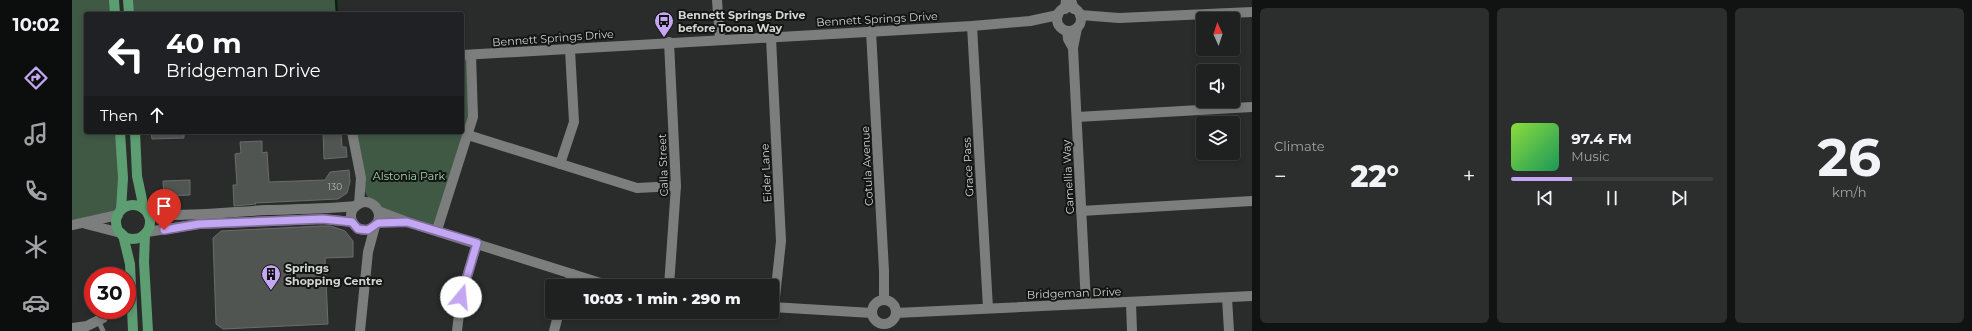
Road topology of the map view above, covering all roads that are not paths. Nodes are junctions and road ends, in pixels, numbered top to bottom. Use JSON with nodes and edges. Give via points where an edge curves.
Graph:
{"nodes":[{"id":1,"x":114,"y":0,"type":"edge"},
{"id":2,"x":128,"y":0,"type":"edge"},
{"id":3,"x":717,"y":0,"type":"edge"},
{"id":4,"x":1069,"y":8,"type":"edge"},
{"id":5,"x":115,"y":12,"type":"edge"},
{"id":6,"x":129,"y":12,"type":"edge"},
{"id":7,"x":1252,"y":12,"type":"edge"},
{"id":8,"x":1106,"y":17,"type":"junction"},
{"id":9,"x":1030,"y":21,"type":"junction"},
{"id":10,"x":972,"y":26,"type":"junction"},
{"id":11,"x":1071,"y":28,"type":"junction"},
{"id":12,"x":871,"y":31,"type":"junction"},
{"id":13,"x":771,"y":38,"type":"junction"},
{"id":14,"x":720,"y":39,"type":"junction"},
{"id":15,"x":669,"y":42,"type":"junction"},
{"id":16,"x":570,"y":50,"type":"junction"},
{"id":17,"x":467,"y":55,"type":"edge"},
{"id":18,"x":1252,"y":107,"type":"edge"},
{"id":19,"x":1077,"y":117,"type":"junction"},
{"id":20,"x":120,"y":134,"type":"edge"},
{"id":21,"x":135,"y":134,"type":"edge"},
{"id":22,"x":352,"y":134,"type":"edge"},
{"id":23,"x":468,"y":135,"type":"junction"},
{"id":24,"x":560,"y":164,"type":"junction"},
{"id":25,"x":361,"y":178,"type":"junction"},
{"id":26,"x":676,"y":186,"type":"junction"},
{"id":27,"x":1252,"y":201,"type":"edge"},
{"id":28,"x":369,"y":203,"type":"junction"},
{"id":29,"x":357,"y":204,"type":"junction"},
{"id":30,"x":378,"y":211,"type":"junction"},
{"id":31,"x":1082,"y":211,"type":"junction"},
{"id":32,"x":120,"y":212,"type":"junction"},
{"id":33,"x":146,"y":212,"type":"junction"},
{"id":34,"x":180,"y":215,"type":"junction"},
{"id":35,"x":407,"y":222,"type":"junction"},
{"id":36,"x":85,"y":224,"type":"junction"},
{"id":37,"x":199,"y":224,"type":"junction"},
{"id":38,"x":72,"y":225,"type":"edge"},
{"id":39,"x":377,"y":225,"type":"junction"},
{"id":40,"x":355,"y":226,"type":"junction"},
{"id":41,"x":437,"y":230,"type":"junction"},
{"id":42,"x":146,"y":233,"type":"junction"},
{"id":43,"x":122,"y":234,"type":"junction"},
{"id":44,"x":477,"y":243,"type":"junction"},
{"id":45,"x":368,"y":252,"type":"junction"},
{"id":46,"x":572,"y":274,"type":"junction"},
{"id":47,"x":570,"y":279,"type":"edge"},
{"id":48,"x":588,"y":279,"type":"edge"},
{"id":49,"x":669,"y":279,"type":"edge"},
{"id":50,"x":777,"y":279,"type":"edge"},
{"id":51,"x":1252,"y":296,"type":"edge"},
{"id":52,"x":1227,"y":298,"type":"junction"},
{"id":53,"x":884,"y":300,"type":"junction"},
{"id":54,"x":1131,"y":303,"type":"junction"},
{"id":55,"x":1086,"y":304,"type":"junction"},
{"id":56,"x":779,"y":307,"type":"edge"},
{"id":57,"x":988,"y":308,"type":"junction"},
{"id":58,"x":872,"y":313,"type":"junction"},
{"id":59,"x":896,"y":313,"type":"junction"},
{"id":60,"x":558,"y":319,"type":"edge"},
{"id":61,"x":102,"y":324,"type":"edge"},
{"id":62,"x":72,"y":328,"type":"edge"},
{"id":63,"x":884,"y":328,"type":"edge"},
{"id":64,"x":134,"y":331,"type":"edge"},
{"id":65,"x":148,"y":331,"type":"edge"},
{"id":66,"x":360,"y":331,"type":"edge"},
{"id":67,"x":457,"y":331,"type":"edge"},
{"id":68,"x":554,"y":331,"type":"edge"},
{"id":69,"x":1132,"y":331,"type":"edge"},
{"id":70,"x":1228,"y":331,"type":"edge"}],
"edges":[{"from":1,"to":5,"type":"main road"},
{"from":2,"to":6,"type":"main road"},
{"from":3,"to":14,"type":"street"},
{"from":4,"to":8,"type":"street","name":"Bennett Springs Drive"},
{"from":4,"to":9,"type":"street","name":"Bennett Springs Drive"},
{"from":4,"to":11,"type":"street"},
{"from":4,"to":11,"type":"street","name":"Camellia Way"},
{"from":7,"to":8,"type":"street","name":"Bennett Springs Drive"},
{"from":8,"to":11,"type":"street","name":"Bennett Springs Drive"},
{"from":9,"to":10,"type":"street","name":"Bennett Springs Drive"},
{"from":9,"to":11,"type":"street","name":"Bennett Springs Drive"},
{"from":10,"to":12,"type":"street","name":"Bennett Springs Drive"},
{"from":10,"to":57,"type":"street","name":"Grace Pass"},
{"from":11,"to":19,"type":"street","name":"Camellia Way"},
{"from":12,"to":13,"type":"street","name":"Bennett Springs Drive"},
{"from":12,"to":53,"type":"street","name":"Cotula Avenue"},
{"from":13,"to":14,"type":"street","name":"Bennett Springs Drive"},
{"from":13,"to":50,"type":"street","name":"Eider Lane","via":[[782,241]]},
{"from":14,"to":15,"type":"street","name":"Bennett Springs Drive"},
{"from":15,"to":16,"type":"street","name":"Bennett Springs Drive"},
{"from":15,"to":26,"type":"street","name":"Calla Street"},
{"from":16,"to":17,"type":"street","name":"Bennett Springs Drive"},
{"from":16,"to":24,"type":"street","via":[[574,122]]},
{"from":17,"to":23,"type":"street","via":[[473,117]]},
{"from":18,"to":19,"type":"street"},
{"from":19,"to":31,"type":"street","name":"Camellia Way"},
{"from":20,"to":32,"type":"main road","via":[[123,178]]},
{"from":21,"to":33,"type":"main road","via":[[137,176]]},
{"from":22,"to":25,"type":"street"},
{"from":23,"to":24,"type":"street"},
{"from":23,"to":41,"type":"street"},
{"from":24,"to":26,"type":"street","via":[[637,188]]},
{"from":25,"to":28,"type":"street"},
{"from":25,"to":29,"type":"street"},
{"from":26,"to":49,"type":"street","name":"Calla Street"},
{"from":27,"to":31,"type":"street"},
{"from":28,"to":29,"type":"street"},
{"from":28,"to":30,"type":"street"},
{"from":29,"to":34,"type":"street","via":[[336,208]]},
{"from":29,"to":40,"type":"street","via":[[351,213]]},
{"from":30,"to":35,"type":"street"},
{"from":30,"to":39,"type":"street"},
{"from":31,"to":55,"type":"street","name":"Camellia Way"},
{"from":32,"to":33,"type":"main road","via":[[135,205]]},
{"from":32,"to":36,"type":"street"},
{"from":32,"to":43,"type":"main road","via":[[117,224]]},
{"from":33,"to":34,"type":"street"},
{"from":33,"to":42,"type":"main road","via":[[150,224]]},
{"from":34,"to":37,"type":"street"},
{"from":35,"to":39,"type":"street"},
{"from":35,"to":41,"type":"street"},
{"from":36,"to":38,"type":"street"},
{"from":36,"to":43,"type":"street"},
{"from":37,"to":40,"type":"street","via":[[323,219]]},
{"from":37,"to":42,"type":"street"},
{"from":39,"to":40,"type":"street","via":[[368,230]]},
{"from":39,"to":45,"type":"street"},
{"from":40,"to":45,"type":"street"},
{"from":41,"to":44,"type":"street"},
{"from":42,"to":43,"type":"main road","via":[[136,238]]},
{"from":42,"to":65,"type":"main road","via":[[144,262]]},
{"from":43,"to":64,"type":"main road","via":[[130,264]]},
{"from":44,"to":46,"type":"street"},
{"from":44,"to":67,"type":"street","via":[[461,297]]},
{"from":45,"to":66,"type":"street"},
{"from":46,"to":47,"type":"street"},
{"from":46,"to":48,"type":"street"},
{"from":51,"to":52,"type":"street","name":"Bridgeman Drive"},
{"from":52,"to":54,"type":"street","name":"Bridgeman Drive"},
{"from":52,"to":70,"type":"street"},
{"from":53,"to":58,"type":"street","via":[[877,302]]},
{"from":53,"to":59,"type":"street","via":[[891,303]]},
{"from":54,"to":55,"type":"street","name":"Bridgeman Drive"},
{"from":54,"to":69,"type":"street"},
{"from":55,"to":57,"type":"street","name":"Bridgeman Drive"},
{"from":56,"to":58,"type":"street"},
{"from":57,"to":59,"type":"street","name":"Bridgeman Drive"},
{"from":58,"to":63,"type":"street","via":[[875,320]]},
{"from":59,"to":63,"type":"street"},
{"from":60,"to":68,"type":"street"},
{"from":61,"to":62,"type":"street"}]}
